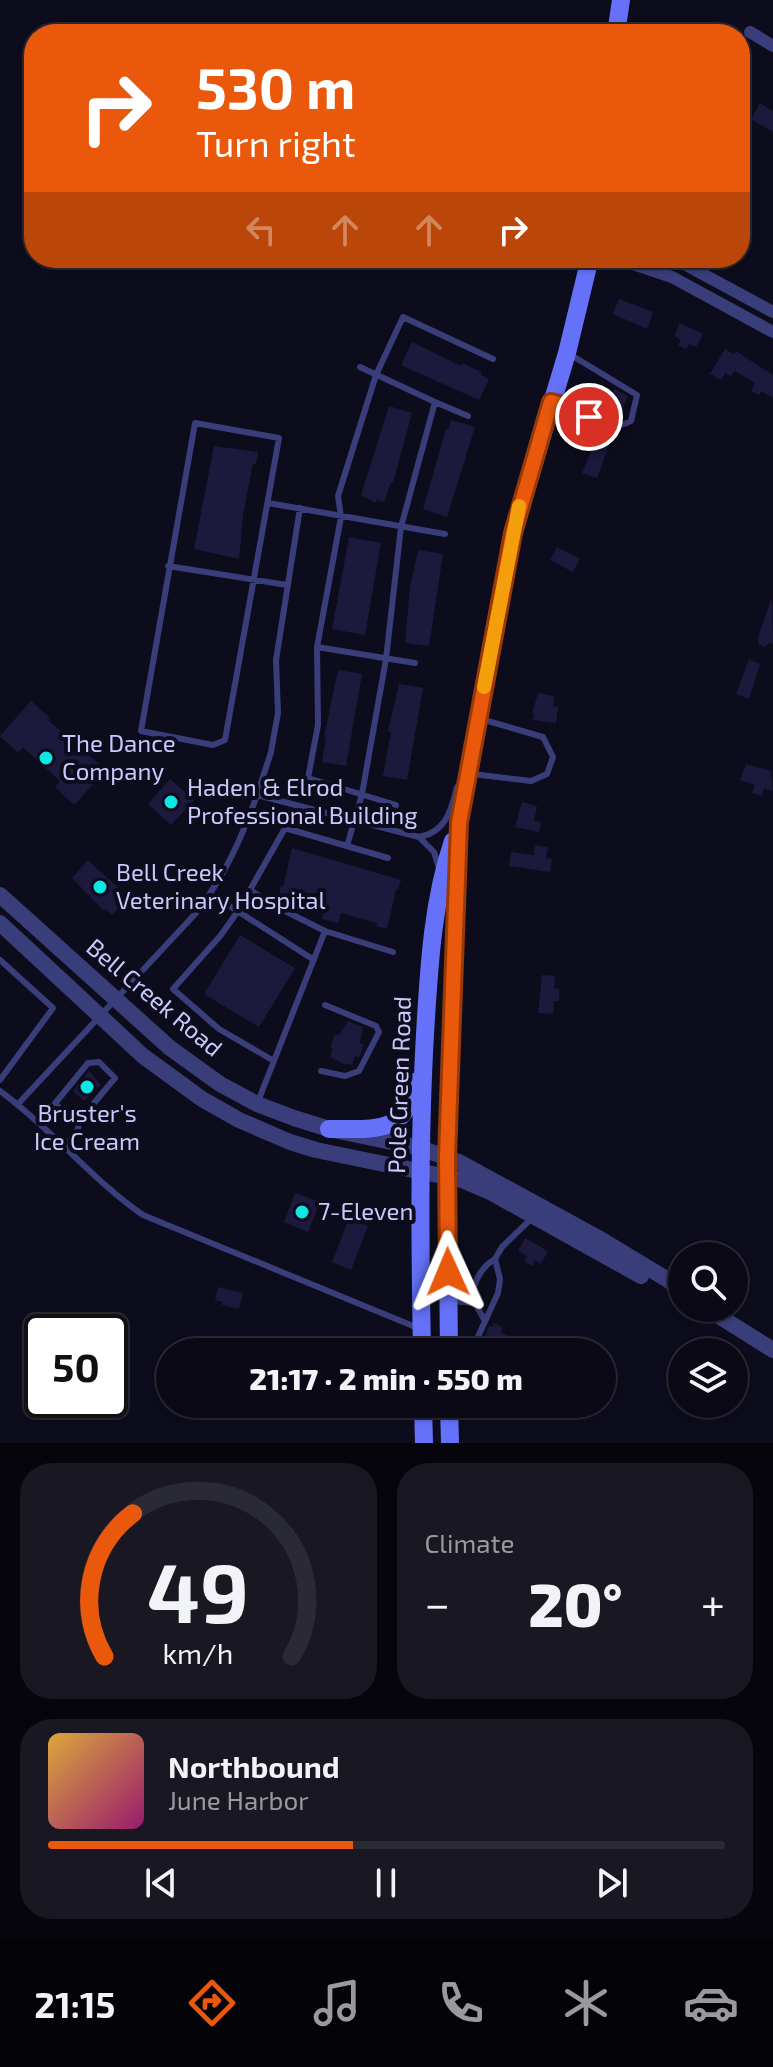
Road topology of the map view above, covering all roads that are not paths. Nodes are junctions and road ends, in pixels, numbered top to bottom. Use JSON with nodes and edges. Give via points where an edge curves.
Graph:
{"nodes":[{"id":1,"x":621,"y":0,"type":"edge"},
{"id":2,"x":617,"y":24,"type":"edge"},
{"id":3,"x":750,"y":32,"type":"dead end"},
{"id":4,"x":773,"y":46,"type":"edge"},
{"id":5,"x":588,"y":268,"type":"edge"},
{"id":6,"x":645,"y":268,"type":"edge"},
{"id":7,"x":692,"y":268,"type":"edge"},
{"id":8,"x":773,"y":312,"type":"edge"},
{"id":9,"x":773,"y":332,"type":"edge"},
{"id":10,"x":567,"y":353,"type":"junction"},
{"id":11,"x":493,"y":359,"type":"dead end"},
{"id":12,"x":360,"y":367,"type":"dead end"},
{"id":13,"x":376,"y":375,"type":"junction"},
{"id":14,"x":435,"y":402,"type":"junction"},
{"id":15,"x":551,"y":402,"type":"junction"},
{"id":16,"x":468,"y":416,"type":"dead end"},
{"id":17,"x":268,"y":503,"type":"junction"},
{"id":18,"x":300,"y":508,"type":"junction"},
{"id":19,"x":341,"y":517,"type":"junction"},
{"id":20,"x":401,"y":527,"type":"junction"},
{"id":21,"x":445,"y":534,"type":"dead end"},
{"id":22,"x":168,"y":566,"type":"junction"},
{"id":23,"x":255,"y":580,"type":"junction"},
{"id":24,"x":287,"y":585,"type":"junction"},
{"id":25,"x":317,"y":647,"type":"junction"},
{"id":26,"x":386,"y":659,"type":"junction"},
{"id":27,"x":415,"y":663,"type":"dead end"},
{"id":28,"x":478,"y":718,"type":"junction"},
{"id":29,"x":468,"y":774,"type":"junction"},
{"id":30,"x":362,"y":794,"type":"junction"},
{"id":31,"x":257,"y":795,"type":"junction"},
{"id":32,"x":396,"y":805,"type":"dead end"},
{"id":33,"x":355,"y":819,"type":"junction"},
{"id":34,"x":459,"y":823,"type":"junction"},
{"id":35,"x":419,"y":837,"type":"junction"},
{"id":36,"x":347,"y":846,"type":"junction"},
{"id":37,"x":388,"y":858,"type":"dead end"},
{"id":38,"x":441,"y":885,"type":"junction"},
{"id":39,"x":211,"y":894,"type":"junction"},
{"id":40,"x":0,"y":895,"type":"edge"},
{"id":41,"x":238,"y":911,"type":"junction"},
{"id":42,"x":0,"y":923,"type":"edge"},
{"id":43,"x":325,"y":931,"type":"junction"},
{"id":44,"x":393,"y":952,"type":"dead end"},
{"id":45,"x":0,"y":960,"type":"edge"},
{"id":46,"x":314,"y":960,"type":"junction"},
{"id":47,"x":429,"y":961,"type":"junction"},
{"id":48,"x":116,"y":1000,"type":"junction"},
{"id":49,"x":325,"y":1005,"type":"dead end"},
{"id":50,"x":100,"y":1016,"type":"junction"},
{"id":51,"x":274,"y":1061,"type":"junction"},
{"id":52,"x":321,"y":1071,"type":"dead end"},
{"id":53,"x":0,"y":1080,"type":"edge"},
{"id":54,"x":0,"y":1091,"type":"edge"},
{"id":55,"x":18,"y":1104,"type":"junction"},
{"id":56,"x":55,"y":1104,"type":"junction"},
{"id":57,"x":257,"y":1104,"type":"junction"},
{"id":58,"x":39,"y":1123,"type":"junction"},
{"id":59,"x":79,"y":1125,"type":"junction"},
{"id":60,"x":329,"y":1129,"type":"junction"},
{"id":61,"x":65,"y":1146,"type":"junction"},
{"id":62,"x":420,"y":1148,"type":"junction"},
{"id":63,"x":447,"y":1156,"type":"junction"},
{"id":64,"x":420,"y":1171,"type":"junction"},
{"id":65,"x":447,"y":1176,"type":"junction"},
{"id":66,"x":534,"y":1216,"type":"junction"},
{"id":67,"x":495,"y":1259,"type":"junction"},
{"id":68,"x":668,"y":1280,"type":"edge"},
{"id":69,"x":668,"y":1289,"type":"edge"},
{"id":70,"x":448,"y":1301,"type":"junction"},
{"id":71,"x":470,"y":1301,"type":"junction"},
{"id":72,"x":485,"y":1321,"type":"junction"},
{"id":73,"x":728,"y":1322,"type":"edge"},
{"id":74,"x":422,"y":1329,"type":"junction"},
{"id":75,"x":422,"y":1338,"type":"edge"},
{"id":76,"x":449,"y":1338,"type":"edge"},
{"id":77,"x":477,"y":1338,"type":"edge"},
{"id":78,"x":773,"y":1350,"type":"edge"},
{"id":79,"x":423,"y":1418,"type":"edge"},
{"id":80,"x":449,"y":1418,"type":"edge"},
{"id":81,"x":424,"y":1443,"type":"edge"},
{"id":82,"x":450,"y":1443,"type":"edge"}],
"edges":[{"from":1,"to":2,"type":"main road"},
{"from":3,"to":4,"type":"street"},
{"from":5,"to":10,"type":"main road","name":"Pole Green Road"},
{"from":6,"to":9,"type":"street","via":[[672,277]]},
{"from":7,"to":8,"type":"street"},
{"from":10,"to":15,"type":"main road","name":"Pole Green Road"},
{"from":10,"to":15,"type":"lane","via":[[637,395],[636,408],[631,421],[608,428]]},
{"from":11,"to":13,"type":"lane","via":[[403,317]]},
{"from":12,"to":13,"type":"lane"},
{"from":13,"to":14,"type":"lane"},
{"from":13,"to":19,"type":"lane","via":[[338,496]]},
{"from":14,"to":16,"type":"lane"},
{"from":14,"to":20,"type":"lane"},
{"from":15,"to":28,"type":"main road","name":"Pole Green Road","via":[[513,533]]},
{"from":17,"to":18,"type":"lane"},
{"from":17,"to":22,"type":"lane","via":[[279,438],[195,423]]},
{"from":17,"to":23,"type":"lane"},
{"from":18,"to":19,"type":"lane"},
{"from":18,"to":24,"type":"lane"},
{"from":19,"to":20,"type":"lane"},
{"from":19,"to":25,"type":"lane"},
{"from":20,"to":21,"type":"lane"},
{"from":20,"to":26,"type":"lane"},
{"from":22,"to":23,"type":"lane"},
{"from":22,"to":23,"type":"lane","via":[[141,731],[213,745],[225,740]]},
{"from":23,"to":24,"type":"lane"},
{"from":24,"to":31,"type":"lane","via":[[276,660],[278,713]]},
{"from":25,"to":26,"type":"lane"},
{"from":25,"to":30,"type":"lane","via":[[318,725],[308,778]]},
{"from":26,"to":27,"type":"lane"},
{"from":26,"to":30,"type":"lane"},
{"from":28,"to":29,"type":"main road","name":"Pole Green Road"},
{"from":28,"to":29,"type":"lane","via":[[543,737],[553,757],[547,774],[531,781]]},
{"from":28,"to":35,"type":"lane","via":[[445,821],[434,833]]},
{"from":29,"to":34,"type":"main road","name":"Pole Green Road"},
{"from":30,"to":32,"type":"lane"},
{"from":30,"to":33,"type":"lane"},
{"from":31,"to":33,"type":"lane"},
{"from":31,"to":39,"type":"lane","via":[[240,844]]},
{"from":33,"to":35,"type":"lane"},
{"from":33,"to":36,"type":"lane"},
{"from":34,"to":38,"type":"main road","name":"Pole Green Road"},
{"from":34,"to":63,"type":"main road","name":"Pole Green Road"},
{"from":35,"to":38,"type":"lane","via":[[434,852]]},
{"from":36,"to":37,"type":"lane"},
{"from":36,"to":43,"type":"lane","via":[[285,828],[250,890]]},
{"from":38,"to":47,"type":"main road","name":"Pole Green Road"},
{"from":39,"to":41,"type":"lane"},
{"from":39,"to":48,"type":"lane"},
{"from":40,"to":48,"type":"street","name":"Bell Creek Road"},
{"from":41,"to":46,"type":"lane"},
{"from":41,"to":51,"type":"lane","via":[[173,989],[219,1029]]},
{"from":42,"to":50,"type":"street","name":"Bell Creek Road"},
{"from":43,"to":44,"type":"lane"},
{"from":43,"to":46,"type":"lane"},
{"from":45,"to":53,"type":"lane","via":[[53,1008]]},
{"from":46,"to":51,"type":"lane"},
{"from":47,"to":60,"type":"main road","via":[[406,1111],[385,1127]]},
{"from":47,"to":62,"type":"main road","name":"Pole Green Road"},
{"from":48,"to":50,"type":"lane"},
{"from":48,"to":57,"type":"street","name":"Bell Creek Road","via":[[186,1061]]},
{"from":49,"to":52,"type":"lane","via":[[376,1026],[379,1032],[359,1071],[345,1076]]},
{"from":50,"to":55,"type":"lane"},
{"from":50,"to":64,"type":"street","name":"Bell Creek Road","via":[[172,1079],[239,1120],[316,1150]]},
{"from":51,"to":57,"type":"lane"},
{"from":54,"to":55,"type":"lane"},
{"from":55,"to":58,"type":"lane"},
{"from":56,"to":58,"type":"lane"},
{"from":56,"to":59,"type":"lane"},
{"from":56,"to":59,"type":"lane","via":[[88,1063],[99,1062],[115,1078]]},
{"from":57,"to":60,"type":"street","name":"Bell Creek Road"},
{"from":58,"to":61,"type":"lane"},
{"from":59,"to":61,"type":"lane"},
{"from":60,"to":62,"type":"street","name":"Bell Creek Road"},
{"from":61,"to":74,"type":"lane","via":[[143,1215]]},
{"from":62,"to":63,"type":"street","name":"Bell Creek Road"},
{"from":62,"to":64,"type":"main road","name":"Pole Green Road"},
{"from":63,"to":65,"type":"main road","name":"Pole Green Road"},
{"from":63,"to":68,"type":"street","name":"Bell Creek Road"},
{"from":64,"to":65,"type":"street","name":"Bell Creek Road"},
{"from":64,"to":74,"type":"main road","name":"Pole Green Road"},
{"from":65,"to":66,"type":"street","name":"Bell Creek Road"},
{"from":65,"to":70,"type":"main road","name":"Pole Green Road"},
{"from":66,"to":67,"type":"lane"},
{"from":66,"to":69,"type":"street","name":"Bell Creek Road"},
{"from":67,"to":71,"type":"lane","via":[[485,1265]]},
{"from":67,"to":72,"type":"lane","via":[[498,1293]]},
{"from":70,"to":71,"type":"lane"},
{"from":70,"to":76,"type":"main road","name":"Pole Green Road"},
{"from":71,"to":72,"type":"lane"},
{"from":72,"to":77,"type":"lane"},
{"from":73,"to":78,"type":"street"},
{"from":74,"to":75,"type":"main road","name":"Pole Green Road"},
{"from":79,"to":81,"type":"main road"},
{"from":80,"to":82,"type":"main road"}]}
